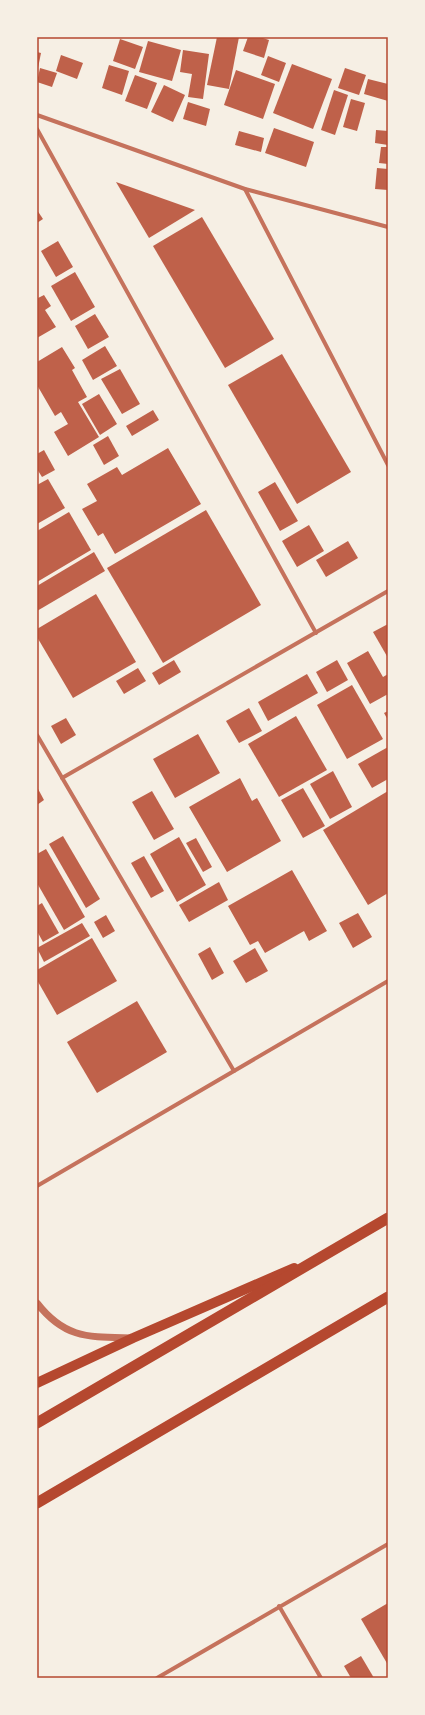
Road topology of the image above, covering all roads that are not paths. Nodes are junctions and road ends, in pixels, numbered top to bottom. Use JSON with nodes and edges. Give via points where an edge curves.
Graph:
{"nodes":[{"id":1,"x":37,"y":115,"type":"edge"},
{"id":2,"x":37,"y":129,"type":"edge"},
{"id":3,"x":245,"y":189,"type":"junction"},
{"id":4,"x":388,"y":227,"type":"edge"},
{"id":5,"x":388,"y":465,"type":"edge"},
{"id":6,"x":388,"y":591,"type":"edge"},
{"id":7,"x":316,"y":633,"type":"junction"},
{"id":8,"x":37,"y":735,"type":"edge"},
{"id":9,"x":62,"y":778,"type":"junction"},
{"id":10,"x":388,"y":981,"type":"edge"},
{"id":11,"x":234,"y":1071,"type":"junction"},
{"id":12,"x":37,"y":1186,"type":"edge"},
{"id":13,"x":388,"y":1218,"type":"edge"},
{"id":14,"x":326,"y":1254,"type":"junction"},
{"id":15,"x":388,"y":1297,"type":"edge"},
{"id":16,"x":37,"y":1303,"type":"edge"},
{"id":17,"x":133,"y":1338,"type":"junction"},
{"id":18,"x":37,"y":1383,"type":"edge"},
{"id":19,"x":37,"y":1423,"type":"edge"},
{"id":20,"x":37,"y":1503,"type":"edge"},
{"id":21,"x":388,"y":1544,"type":"edge"},
{"id":22,"x":279,"y":1606,"type":"junction"},
{"id":23,"x":157,"y":1678,"type":"edge"},
{"id":24,"x":321,"y":1678,"type":"edge"}],
"edges":[{"from":1,"to":3,"type":"street"},
{"from":2,"to":7,"type":"street"},
{"from":3,"to":4,"type":"street"},
{"from":3,"to":5,"type":"street"},
{"from":6,"to":7,"type":"street"},
{"from":7,"to":9,"type":"street"},
{"from":8,"to":9,"type":"street"},
{"from":9,"to":11,"type":"street"},
{"from":10,"to":11,"type":"street"},
{"from":11,"to":12,"type":"street"},
{"from":13,"to":14,"type":"highway"},
{"from":14,"to":17,"type":"main road"},
{"from":14,"to":19,"type":"highway"},
{"from":15,"to":20,"type":"highway"},
{"from":16,"to":17,"type":"street","via":[[60,1326],[77,1334],[95,1338]]},
{"from":17,"to":18,"type":"main road"},
{"from":21,"to":22,"type":"street"},
{"from":22,"to":23,"type":"street"},
{"from":22,"to":24,"type":"street"}]}
